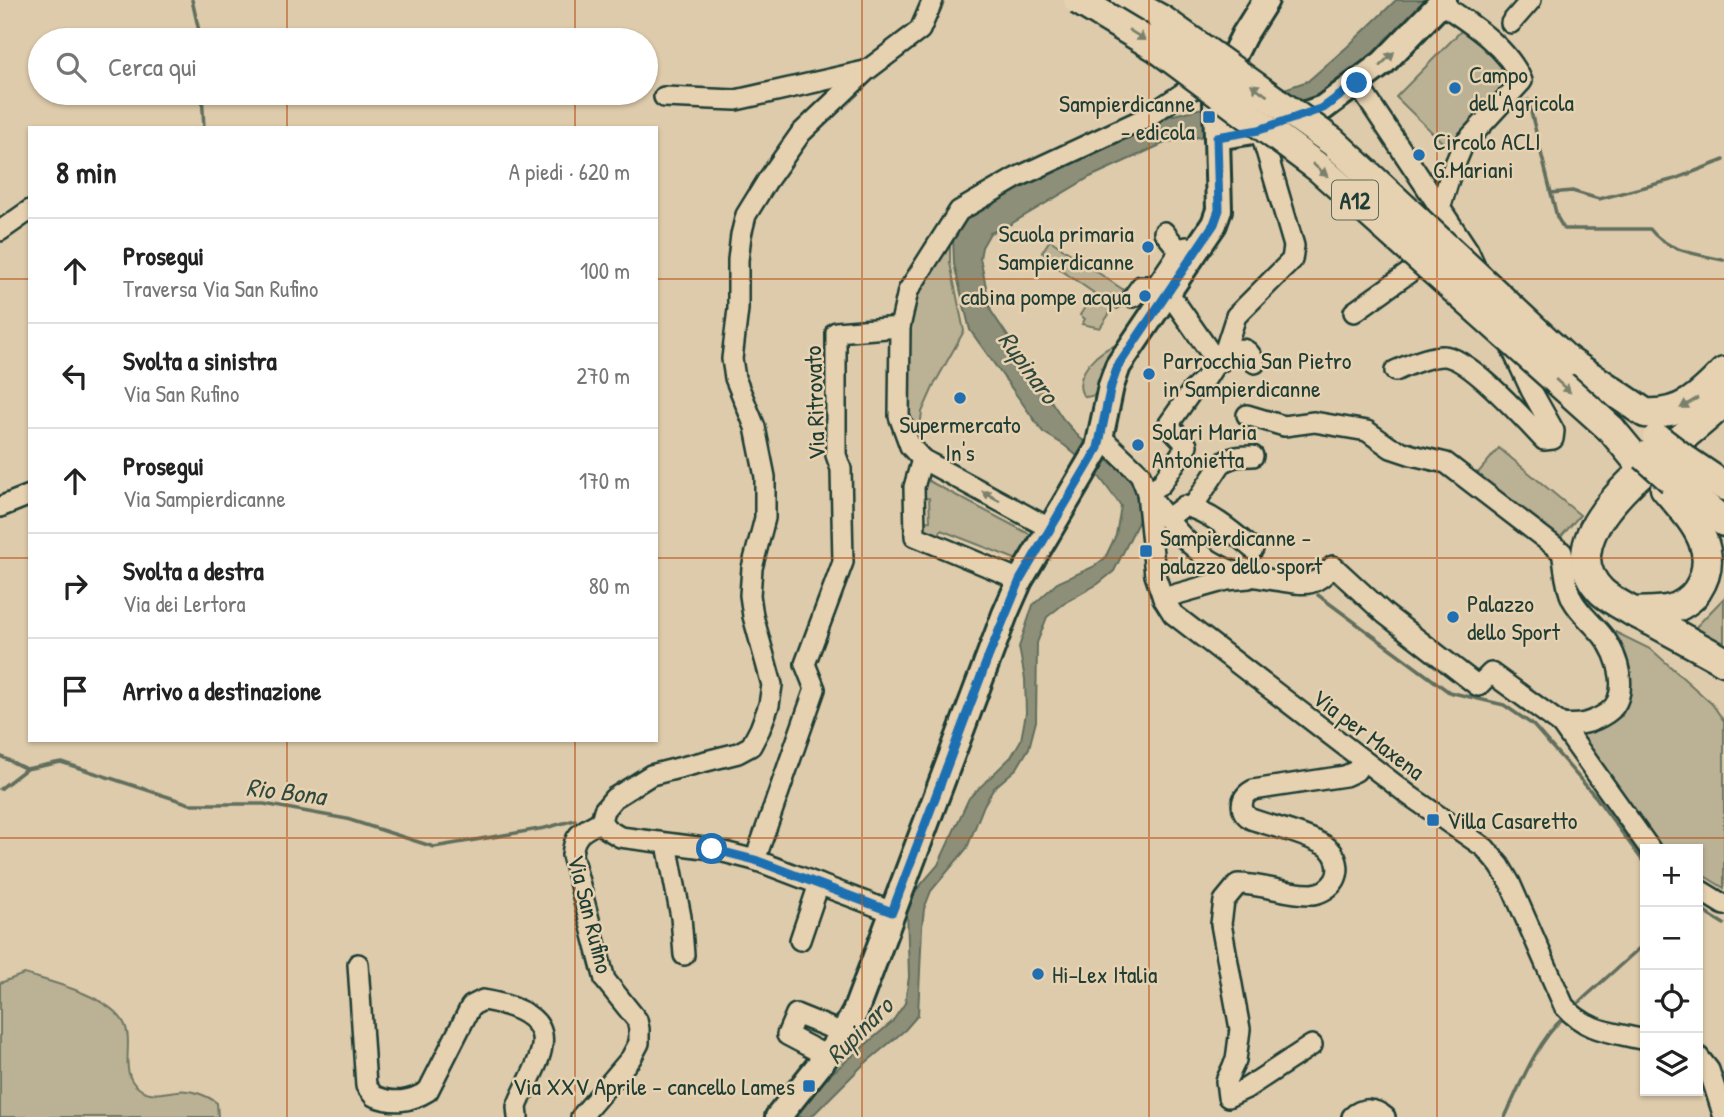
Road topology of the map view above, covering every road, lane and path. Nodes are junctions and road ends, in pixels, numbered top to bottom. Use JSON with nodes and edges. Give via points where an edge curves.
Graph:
{"nodes":[{"id":1,"x":1078,"y":0,"type":"edge"},
{"id":2,"x":1126,"y":0,"type":"edge"},
{"id":3,"x":1266,"y":0,"type":"edge"},
{"id":4,"x":1531,"y":0,"type":"edge"},
{"id":5,"x":1442,"y":2,"type":"edge"},
{"id":6,"x":935,"y":3,"type":"edge"},
{"id":7,"x":1511,"y":23,"type":"dead end"},
{"id":8,"x":866,"y":71,"type":"junction"},
{"id":9,"x":1357,"y":83,"type":"junction"},
{"id":10,"x":1219,"y":91,"type":"junction"},
{"id":11,"x":664,"y":97,"type":"dead end"},
{"id":12,"x":1259,"y":130,"type":"junction"},
{"id":13,"x":1217,"y":137,"type":"junction"},
{"id":14,"x":1440,"y":208,"type":"junction"},
{"id":15,"x":28,"y":211,"type":"edge"},
{"id":16,"x":0,"y":231,"type":"edge"},
{"id":17,"x":1164,"y":232,"type":"dead end"},
{"id":18,"x":1168,"y":292,"type":"junction"},
{"id":19,"x":1133,"y":297,"type":"dead end"},
{"id":20,"x":1354,"y":312,"type":"dead end"},
{"id":21,"x":900,"y":327,"type":"junction"},
{"id":22,"x":1217,"y":362,"type":"junction"},
{"id":23,"x":1255,"y":363,"type":"dead end"},
{"id":24,"x":1395,"y":371,"type":"dead end"},
{"id":25,"x":1724,"y":372,"type":"edge"},
{"id":26,"x":1724,"y":401,"type":"edge"},
{"id":27,"x":1247,"y":415,"type":"dead end"},
{"id":28,"x":1638,"y":436,"type":"junction"},
{"id":29,"x":1095,"y":451,"type":"junction"},
{"id":30,"x":1253,"y":456,"type":"dead end"},
{"id":31,"x":922,"y":458,"type":"junction"},
{"id":32,"x":1675,"y":476,"type":"junction"},
{"id":33,"x":1724,"y":486,"type":"edge"},
{"id":34,"x":1147,"y":492,"type":"junction"},
{"id":35,"x":28,"y":496,"type":"edge"},
{"id":36,"x":0,"y":507,"type":"edge"},
{"id":37,"x":1192,"y":508,"type":"junction"},
{"id":38,"x":1167,"y":519,"type":"junction"},
{"id":39,"x":1724,"y":522,"type":"edge"},
{"id":40,"x":1051,"y":529,"type":"junction"},
{"id":41,"x":1252,"y":549,"type":"dead end"},
{"id":42,"x":1257,"y":577,"type":"junction"},
{"id":43,"x":1020,"y":580,"type":"junction"},
{"id":44,"x":1163,"y":598,"type":"junction"},
{"id":45,"x":1633,"y":612,"type":"junction"},
{"id":46,"x":1724,"y":661,"type":"edge"},
{"id":47,"x":1561,"y":723,"type":"junction"},
{"id":48,"x":1363,"y":760,"type":"junction"},
{"id":49,"x":601,"y":821,"type":"junction"},
{"id":50,"x":667,"y":844,"type":"junction"},
{"id":51,"x":1646,"y":844,"type":"edge"},
{"id":52,"x":755,"y":860,"type":"junction"},
{"id":53,"x":819,"y":884,"type":"junction"},
{"id":54,"x":1703,"y":892,"type":"edge"},
{"id":55,"x":1724,"y":905,"type":"edge"},
{"id":56,"x":892,"y":912,"type":"junction"},
{"id":57,"x":800,"y":940,"type":"dead end"},
{"id":58,"x":684,"y":955,"type":"dead end"},
{"id":59,"x":358,"y":964,"type":"dead end"},
{"id":60,"x":843,"y":1033,"type":"junction"},
{"id":61,"x":1640,"y":1039,"type":"edge"},
{"id":62,"x":1312,"y":1045,"type":"dead end"},
{"id":63,"x":827,"y":1056,"type":"junction"},
{"id":64,"x":1703,"y":1062,"type":"edge"},
{"id":65,"x":517,"y":1117,"type":"edge"},
{"id":66,"x":581,"y":1117,"type":"edge"},
{"id":67,"x":778,"y":1117,"type":"edge"},
{"id":68,"x":1352,"y":1117,"type":"edge"},
{"id":69,"x":1385,"y":1117,"type":"edge"},
{"id":70,"x":1724,"y":1117,"type":"edge"}],
"edges":[{"from":1,"to":28,"type":"highway","number":"A12","one_way":true,"bridge":true,"via":[[1156,47],[1319,168]]},
{"from":28,"to":2,"type":"highway","number":"A12","one_way":true,"bridge":true,"via":[[1568,361],[1333,142],[1162,20]]},
{"from":3,"to":10,"type":"main road"},
{"from":4,"to":7,"type":"street"},
{"from":9,"to":5,"type":"main road","one_way":true},
{"from":5,"to":14,"type":"street","via":[[1488,38],[1522,81],[1463,145]]},
{"from":6,"to":8,"type":"street","via":[[920,30]]},
{"from":8,"to":11,"type":"street","via":[[736,100]]},
{"from":8,"to":49,"type":"street","name":"Via San Rufino","via":[[801,133],[767,181],[747,215],[737,260],[732,359],[755,427],[765,477],[765,518],[750,595],[772,685],[769,705],[751,746],[738,754],[651,775],[614,798]]},
{"from":9,"to":12,"type":"main road","via":[[1323,108]]},
{"from":9,"to":14,"type":"street"},
{"from":10,"to":13,"type":"main road"},
{"from":10,"to":21,"type":"street","via":[[1186,90],[1147,117],[1016,178],[959,211],[908,291]]},
{"from":12,"to":13,"type":"main road"},
{"from":12,"to":22,"type":"street","via":[[1294,246],[1292,260],[1237,316]]},
{"from":13,"to":18,"type":"main road","via":[[1219,210],[1206,238]]},
{"from":14,"to":20,"type":"street","via":[[1430,243],[1410,272]]},
{"from":14,"to":24,"type":"street","via":[[1468,250],[1554,431],[1553,439],[1544,440],[1498,393],[1450,357]]},
{"from":15,"to":16,"type":"street"},
{"from":17,"to":19,"type":"street","via":[[1178,248],[1184,248],[1156,286],[1141,286]]},
{"from":18,"to":22,"type":"street"},
{"from":18,"to":29,"type":"main road","via":[[1118,366]]},
{"from":21,"to":31,"type":"street","via":[[899,416],[910,446]]},
{"from":21,"to":52,"type":"street","name":"Via Ritrovato","via":[[836,332],[836,454],[841,469],[843,562],[805,664],[815,689]]},
{"from":22,"to":23,"type":"street","via":[[1244,349]]},
{"from":22,"to":34,"type":"street","via":[[1168,425],[1187,445],[1161,484]]},
{"from":25,"to":28,"type":"highway","one_way":true,"via":[[1702,396]]},
{"from":26,"to":45,"type":"highway","via":[[1614,498],[1597,521],[1588,545],[1589,570],[1600,590]]},
{"from":27,"to":47,"type":"street","via":[[1284,426],[1314,422],[1367,431],[1391,447],[1446,463],[1562,552],[1572,599],[1613,651],[1620,691],[1615,707],[1597,719],[1576,726]]},
{"from":28,"to":32,"type":"highway","number":"A12","bridge":true},
{"from":29,"to":34,"type":"street","name":"Via per Maxena","via":[[1140,474]]},
{"from":29,"to":40,"type":"main road"},
{"from":30,"to":37,"type":"street","via":[[1227,458]]},
{"from":40,"to":31,"type":"street","one_way":true},
{"from":31,"to":43,"type":"street","via":[[914,487],[915,536]]},
{"from":32,"to":33,"type":"highway","number":"A12"},
{"from":32,"to":39,"type":"highway","number":"A12"},
{"from":32,"to":45,"type":"highway","number":"A12","via":[[1705,543],[1704,581],[1693,597],[1673,609]]},
{"from":34,"to":38,"type":"street"},
{"from":34,"to":44,"type":"street","name":"Via per Maxena","via":[[1154,575]]},
{"from":35,"to":36,"type":"street"},
{"from":37,"to":38,"type":"street","via":[[1184,506]]},
{"from":37,"to":41,"type":"street","via":[[1229,528]]},
{"from":38,"to":42,"type":"street","via":[[1220,566]]},
{"from":40,"to":43,"type":"main road"},
{"from":42,"to":44,"type":"street","via":[[1227,580]]},
{"from":42,"to":47,"type":"street","via":[[1305,584],[1320,581],[1333,566],[1385,614],[1478,686],[1491,673]]},
{"from":43,"to":56,"type":"main road"},
{"from":44,"to":48,"type":"street","name":"Via per Maxena","via":[[1192,630]]},
{"from":45,"to":46,"type":"highway"},
{"from":47,"to":51,"type":"street"},
{"from":48,"to":61,"type":"street","name":"Via per Maxena","via":[[1485,848],[1500,866],[1563,1006],[1576,1020]]},
{"from":48,"to":62,"type":"street","via":[[1356,771],[1345,776],[1253,790],[1242,802],[1243,812],[1251,819],[1328,848],[1337,862],[1335,880],[1329,887],[1313,894],[1238,884],[1224,901],[1221,923],[1240,1029],[1236,1060],[1226,1082],[1228,1097]]},
{"from":49,"to":50,"type":"street","via":[[620,837]]},
{"from":49,"to":66,"type":"street","name":"Via San Rufino","via":[[579,833],[572,855],[605,980],[637,1020],[639,1043]]},
{"from":50,"to":52,"type":"street"},
{"from":50,"to":58,"type":"street"},
{"from":52,"to":53,"type":"street"},
{"from":53,"to":56,"type":"street"},
{"from":53,"to":57,"type":"street"},
{"from":54,"to":55,"type":"street"},
{"from":56,"to":60,"type":"main road"},
{"from":59,"to":65,"type":"street","via":[[366,1086],[374,1096],[398,1102],[428,1091],[471,1006],[483,1000],[517,1009],[540,1028],[542,1045]]},
{"from":60,"to":63,"type":"main road"},
{"from":60,"to":63,"type":"street","via":[[796,1014],[787,1035]]},
{"from":63,"to":67,"type":"main road"},
{"from":64,"to":70,"type":"street"},
{"from":68,"to":69,"type":"street","via":[[1367,1109]]}]}
